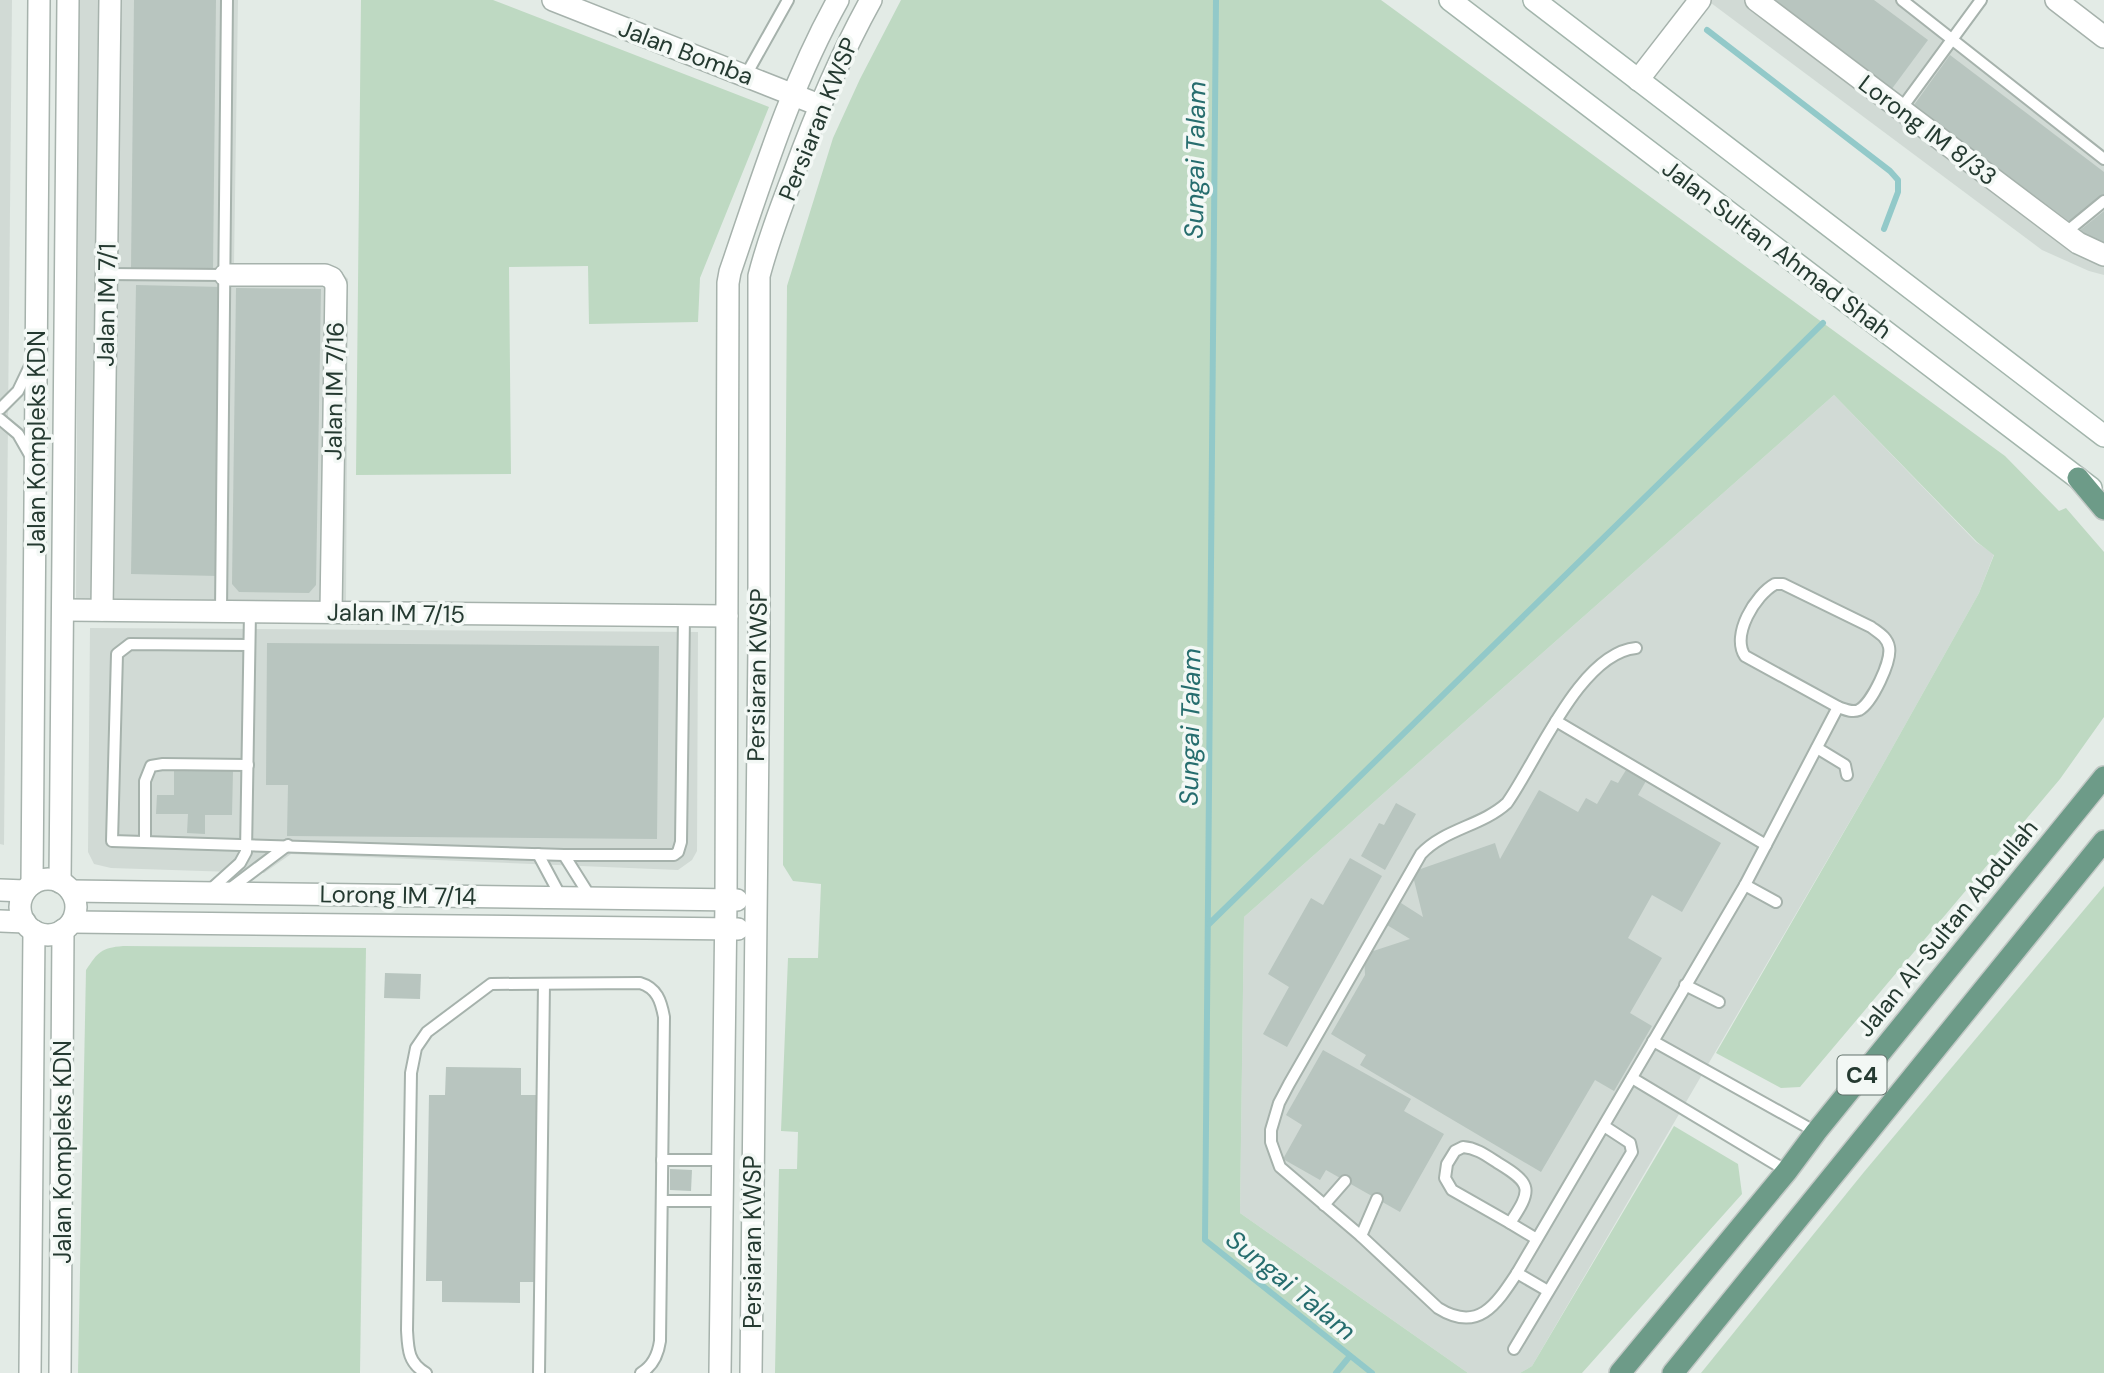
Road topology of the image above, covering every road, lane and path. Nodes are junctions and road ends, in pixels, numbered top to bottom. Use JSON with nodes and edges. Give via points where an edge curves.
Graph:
{"nodes":[{"id":1,"x":39,"y":0,"type":"edge"},
{"id":2,"x":68,"y":0,"type":"edge"},
{"id":3,"x":110,"y":0,"type":"edge"},
{"id":4,"x":227,"y":0,"type":"edge"},
{"id":5,"x":556,"y":0,"type":"edge"},
{"id":6,"x":788,"y":0,"type":"edge"},
{"id":7,"x":838,"y":0,"type":"edge"},
{"id":8,"x":871,"y":0,"type":"edge"},
{"id":9,"x":1450,"y":0,"type":"edge"},
{"id":10,"x":1534,"y":0,"type":"edge"},
{"id":11,"x":1700,"y":0,"type":"edge"},
{"id":12,"x":1756,"y":0,"type":"edge"},
{"id":13,"x":1902,"y":0,"type":"edge"},
{"id":14,"x":1981,"y":0,"type":"edge"},
{"id":15,"x":2056,"y":0,"type":"edge"},
{"id":16,"x":2104,"y":37,"type":"edge"},
{"id":17,"x":1952,"y":39,"type":"junction"},
{"id":18,"x":746,"y":75,"type":"junction"},
{"id":19,"x":1639,"y":80,"type":"junction"},
{"id":20,"x":792,"y":93,"type":"junction"},
{"id":21,"x":819,"y":105,"type":"junction"},
{"id":22,"x":1901,"y":109,"type":"junction"},
{"id":23,"x":2104,"y":159,"type":"edge"},
{"id":24,"x":2104,"y":201,"type":"edge"},
{"id":25,"x":2065,"y":233,"type":"junction"},
{"id":26,"x":2104,"y":255,"type":"edge"},
{"id":27,"x":107,"y":274,"type":"junction"},
{"id":28,"x":225,"y":275,"type":"junction"},
{"id":29,"x":36,"y":350,"type":"junction"},
{"id":30,"x":0,"y":409,"type":"edge"},
{"id":31,"x":0,"y":419,"type":"edge"},
{"id":32,"x":2104,"y":436,"type":"edge"},
{"id":33,"x":36,"y":471,"type":"junction"},
{"id":34,"x":2078,"y":478,"type":"junction"},
{"id":35,"x":2104,"y":497,"type":"edge"},
{"id":36,"x":2104,"y":509,"type":"edge"},
{"id":37,"x":65,"y":610,"type":"junction"},
{"id":38,"x":102,"y":610,"type":"junction"},
{"id":39,"x":221,"y":611,"type":"junction"},
{"id":40,"x":250,"y":611,"type":"junction"},
{"id":41,"x":331,"y":612,"type":"junction"},
{"id":42,"x":684,"y":616,"type":"junction"},
{"id":43,"x":727,"y":616,"type":"junction"},
{"id":44,"x":249,"y":645,"type":"junction"},
{"id":45,"x":727,"y":646,"type":"junction"},
{"id":46,"x":758,"y":646,"type":"junction"},
{"id":47,"x":1636,"y":648,"type":"dead end"},
{"id":48,"x":1838,"y":707,"type":"junction"},
{"id":49,"x":1556,"y":721,"type":"junction"},
{"id":50,"x":1817,"y":748,"type":"junction"},
{"id":51,"x":248,"y":765,"type":"junction"},
{"id":52,"x":1847,"y":775,"type":"dead end"},
{"id":53,"x":2104,"y":777,"type":"edge"},
{"id":54,"x":145,"y":841,"type":"junction"},
{"id":55,"x":2104,"y":841,"type":"edge"},
{"id":56,"x":246,"y":844,"type":"junction"},
{"id":57,"x":288,"y":845,"type":"junction"},
{"id":58,"x":1766,"y":845,"type":"junction"},
{"id":59,"x":538,"y":854,"type":"junction"},
{"id":60,"x":564,"y":855,"type":"junction"},
{"id":61,"x":1745,"y":885,"type":"junction"},
{"id":62,"x":66,"y":886,"type":"junction"},
{"id":63,"x":28,"y":887,"type":"junction"},
{"id":64,"x":0,"y":890,"type":"edge"},
{"id":65,"x":216,"y":892,"type":"junction"},
{"id":66,"x":561,"y":897,"type":"junction"},
{"id":67,"x":591,"y":898,"type":"junction"},
{"id":68,"x":726,"y":900,"type":"junction"},
{"id":69,"x":754,"y":900,"type":"junction"},
{"id":70,"x":1776,"y":902,"type":"dead end"},
{"id":71,"x":0,"y":921,"type":"edge"},
{"id":72,"x":67,"y":926,"type":"junction"},
{"id":73,"x":29,"y":927,"type":"junction"},
{"id":74,"x":726,"y":928,"type":"junction"},
{"id":75,"x":754,"y":929,"type":"junction"},
{"id":76,"x":544,"y":984,"type":"junction"},
{"id":77,"x":1685,"y":985,"type":"junction"},
{"id":78,"x":1719,"y":1002,"type":"dead end"},
{"id":79,"x":1653,"y":1041,"type":"junction"},
{"id":80,"x":1632,"y":1078,"type":"junction"},
{"id":81,"x":1604,"y":1126,"type":"junction"},
{"id":82,"x":1816,"y":1132,"type":"junction"},
{"id":83,"x":662,"y":1160,"type":"junction"},
{"id":84,"x":722,"y":1160,"type":"junction"},
{"id":85,"x":1787,"y":1171,"type":"junction"},
{"id":86,"x":1345,"y":1181,"type":"dead end"},
{"id":87,"x":1377,"y":1199,"type":"dead end"},
{"id":88,"x":662,"y":1201,"type":"junction"},
{"id":89,"x":722,"y":1201,"type":"junction"},
{"id":90,"x":1324,"y":1205,"type":"junction"},
{"id":91,"x":1510,"y":1223,"type":"junction"},
{"id":92,"x":1361,"y":1236,"type":"junction"},
{"id":93,"x":1535,"y":1238,"type":"junction"},
{"id":94,"x":1517,"y":1273,"type":"junction"},
{"id":95,"x":1548,"y":1291,"type":"junction"},
{"id":96,"x":1514,"y":1349,"type":"dead end"},
{"id":97,"x":30,"y":1373,"type":"edge"},
{"id":98,"x":60,"y":1373,"type":"edge"},
{"id":99,"x":426,"y":1373,"type":"edge"},
{"id":100,"x":539,"y":1373,"type":"edge"},
{"id":101,"x":640,"y":1373,"type":"edge"},
{"id":102,"x":720,"y":1373,"type":"edge"},
{"id":103,"x":751,"y":1373,"type":"edge"},
{"id":104,"x":1620,"y":1373,"type":"edge"},
{"id":105,"x":1673,"y":1373,"type":"edge"}],
"edges":[{"from":1,"to":29,"type":"street","name":"Jalan Kompleks KDN"},
{"from":2,"to":37,"type":"street","name":"Jalan Kompleks KDN"},
{"from":3,"to":27,"type":"street","name":"Jalan IM 7/1"},
{"from":4,"to":28,"type":"lane"},
{"from":5,"to":18,"type":"street","name":"Jalan Bomba"},
{"from":6,"to":18,"type":"lane"},
{"from":7,"to":20,"type":"street","name":"Persiaran KWSP"},
{"from":8,"to":21,"type":"street","name":"Persiaran KWSP"},
{"from":9,"to":34,"type":"street","name":"Jalan Sultan Ahmad Shah"},
{"from":10,"to":19,"type":"street","name":"Jalan Sultan Ahmad Shah"},
{"from":11,"to":19,"type":"street"},
{"from":12,"to":22,"type":"street","name":"Lorong IM 8/33"},
{"from":13,"to":17,"type":"lane"},
{"from":14,"to":17,"type":"lane"},
{"from":15,"to":16,"type":"street"},
{"from":17,"to":22,"type":"lane"},
{"from":17,"to":23,"type":"lane"},
{"from":18,"to":20,"type":"street","name":"Jalan Bomba"},
{"from":19,"to":32,"type":"street","name":"Jalan Sultan Ahmad Shah"},
{"from":20,"to":21,"type":"street","name":"Jalan Bomba"},
{"from":20,"to":43,"type":"street","name":"Persiaran KWSP","via":[[730,272]]},
{"from":21,"to":46,"type":"street","name":"Persiaran KWSP","via":[[759,276]]},
{"from":22,"to":25,"type":"street","name":"Lorong IM 8/33"},
{"from":24,"to":25,"type":"lane"},
{"from":25,"to":26,"type":"street","name":"Lorong IM 8/33"},
{"from":27,"to":28,"type":"lane"},
{"from":27,"to":38,"type":"street","name":"Jalan IM 7/1"},
{"from":28,"to":39,"type":"lane"},
{"from":28,"to":41,"type":"street","name":"Jalan IM 7/16","via":[[325,275],[336,285]]},
{"from":29,"to":30,"type":"lane","via":[[18,391]]},
{"from":29,"to":33,"type":"street","name":"Jalan Kompleks KDN"},
{"from":31,"to":33,"type":"lane","via":[[27,446]]},
{"from":33,"to":63,"type":"street","name":"Jalan Kompleks KDN"},
{"from":34,"to":35,"type":"street","name":"Jalan Sultan Ahmad Shah"},
{"from":34,"to":36,"type":"main road"},
{"from":37,"to":38,"type":"street","name":"Jalan IM 7/15"},
{"from":37,"to":62,"type":"street","name":"Jalan Kompleks KDN"},
{"from":38,"to":39,"type":"street","name":"Jalan IM 7/15"},
{"from":39,"to":40,"type":"street","name":"Jalan IM 7/15"},
{"from":40,"to":41,"type":"street","name":"Jalan IM 7/15"},
{"from":40,"to":44,"type":"lane"},
{"from":41,"to":42,"type":"street","name":"Jalan IM 7/15"},
{"from":42,"to":43,"type":"street","name":"Jalan IM 7/15"},
{"from":42,"to":60,"type":"lane","via":[[678,852],[669,856]]},
{"from":43,"to":45,"type":"street","name":"Persiaran KWSP"},
{"from":44,"to":51,"type":"lane"},
{"from":44,"to":54,"type":"lane","via":[[130,644],[117,654],[112,841]]},
{"from":45,"to":46,"type":"street"},
{"from":45,"to":68,"type":"street","name":"Persiaran KWSP"},
{"from":46,"to":69,"type":"street","name":"Persiaran KWSP"},
{"from":47,"to":49,"type":"lane","via":[[1614,654],[1585,678]]},
{"from":48,"to":48,"type":"lane","via":[[1745,656],[1740,648],[1740,633],[1766,589],[1783,584],[1884,636],[1889,659],[1870,699],[1859,710]]},
{"from":48,"to":50,"type":"lane"},
{"from":49,"to":58,"type":"lane"},
{"from":49,"to":90,"type":"lane","via":[[1498,812],[1431,843],[1421,854],[1279,1103],[1270,1130],[1280,1167]]},
{"from":50,"to":52,"type":"lane","via":[[1845,765]]},
{"from":50,"to":58,"type":"lane"},
{"from":51,"to":54,"type":"lane","via":[[151,766],[145,781]]},
{"from":51,"to":56,"type":"lane"},
{"from":53,"to":82,"type":"main road","name":"Jalan Al-Sultan Abdullah","number":"C4"},
{"from":54,"to":56,"type":"lane"},
{"from":55,"to":105,"type":"main road","number":"C4"},
{"from":56,"to":57,"type":"lane"},
{"from":56,"to":65,"type":"lane","via":[[240,863]]},
{"from":57,"to":59,"type":"lane"},
{"from":57,"to":65,"type":"lane"},
{"from":58,"to":61,"type":"lane"},
{"from":59,"to":60,"type":"lane"},
{"from":59,"to":66,"type":"lane"},
{"from":60,"to":67,"type":"lane"},
{"from":61,"to":70,"type":"lane"},
{"from":61,"to":77,"type":"lane"},
{"from":62,"to":63,"type":"street","via":[[49,879]]},
{"from":62,"to":65,"type":"street","name":"Lorong IM 7/14"},
{"from":62,"to":72,"type":"street","via":[[76,908]]},
{"from":63,"to":64,"type":"street"},
{"from":63,"to":73,"type":"street","via":[[20,906]]},
{"from":65,"to":66,"type":"street","name":"Lorong IM 7/14"},
{"from":66,"to":67,"type":"street","name":"Lorong IM 7/14"},
{"from":67,"to":68,"type":"street","name":"Lorong IM 7/14"},
{"from":68,"to":69,"type":"street","name":"Lorong IM 7/14"},
{"from":68,"to":74,"type":"street","name":"Persiaran KWSP"},
{"from":69,"to":75,"type":"street","name":"Persiaran KWSP"},
{"from":71,"to":73,"type":"street"},
{"from":72,"to":73,"type":"street","via":[[48,935]]},
{"from":72,"to":74,"type":"street","name":"Lorong IM 7/14"},
{"from":72,"to":98,"type":"street","name":"Jalan Kompleks KDN"},
{"from":73,"to":97,"type":"street","name":"Jalan Kompleks KDN"},
{"from":74,"to":75,"type":"street","name":"Lorong IM 7/14"},
{"from":74,"to":84,"type":"street","name":"Persiaran KWSP"},
{"from":75,"to":103,"type":"street","name":"Persiaran KWSP"},
{"from":76,"to":83,"type":"lane","via":[[640,983],[655,991],[664,1017]]},
{"from":76,"to":99,"type":"lane","via":[[491,984],[427,1032],[416,1048],[411,1073],[407,1330],[410,1360]]},
{"from":76,"to":100,"type":"lane"},
{"from":77,"to":78,"type":"lane"},
{"from":77,"to":79,"type":"lane"},
{"from":79,"to":80,"type":"lane"},
{"from":79,"to":82,"type":"lane"},
{"from":80,"to":81,"type":"lane"},
{"from":80,"to":85,"type":"lane"},
{"from":81,"to":93,"type":"lane"},
{"from":81,"to":95,"type":"lane","via":[[1630,1143],[1632,1152]]},
{"from":82,"to":85,"type":"main road","name":"Jalan Al-Sultan Abdullah","number":"C4"},
{"from":83,"to":84,"type":"lane"},
{"from":83,"to":88,"type":"lane"},
{"from":84,"to":89,"type":"street","name":"Persiaran KWSP"},
{"from":85,"to":104,"type":"main road","name":"Jalan Al-Sultan Abdullah","number":"C4"},
{"from":86,"to":90,"type":"lane"},
{"from":87,"to":92,"type":"lane"},
{"from":88,"to":89,"type":"lane"},
{"from":88,"to":101,"type":"lane","via":[[660,1341],[654,1361]]},
{"from":89,"to":102,"type":"street","name":"Persiaran KWSP"},
{"from":90,"to":92,"type":"lane"},
{"from":91,"to":91,"type":"lane","via":[[1451,1190],[1447,1164],[1455,1151],[1473,1148],[1520,1176],[1526,1195]]},
{"from":91,"to":93,"type":"lane"},
{"from":92,"to":94,"type":"lane","via":[[1453,1317],[1478,1316],[1491,1308]]},
{"from":93,"to":94,"type":"lane"},
{"from":94,"to":95,"type":"lane"},
{"from":95,"to":96,"type":"lane"}]}
